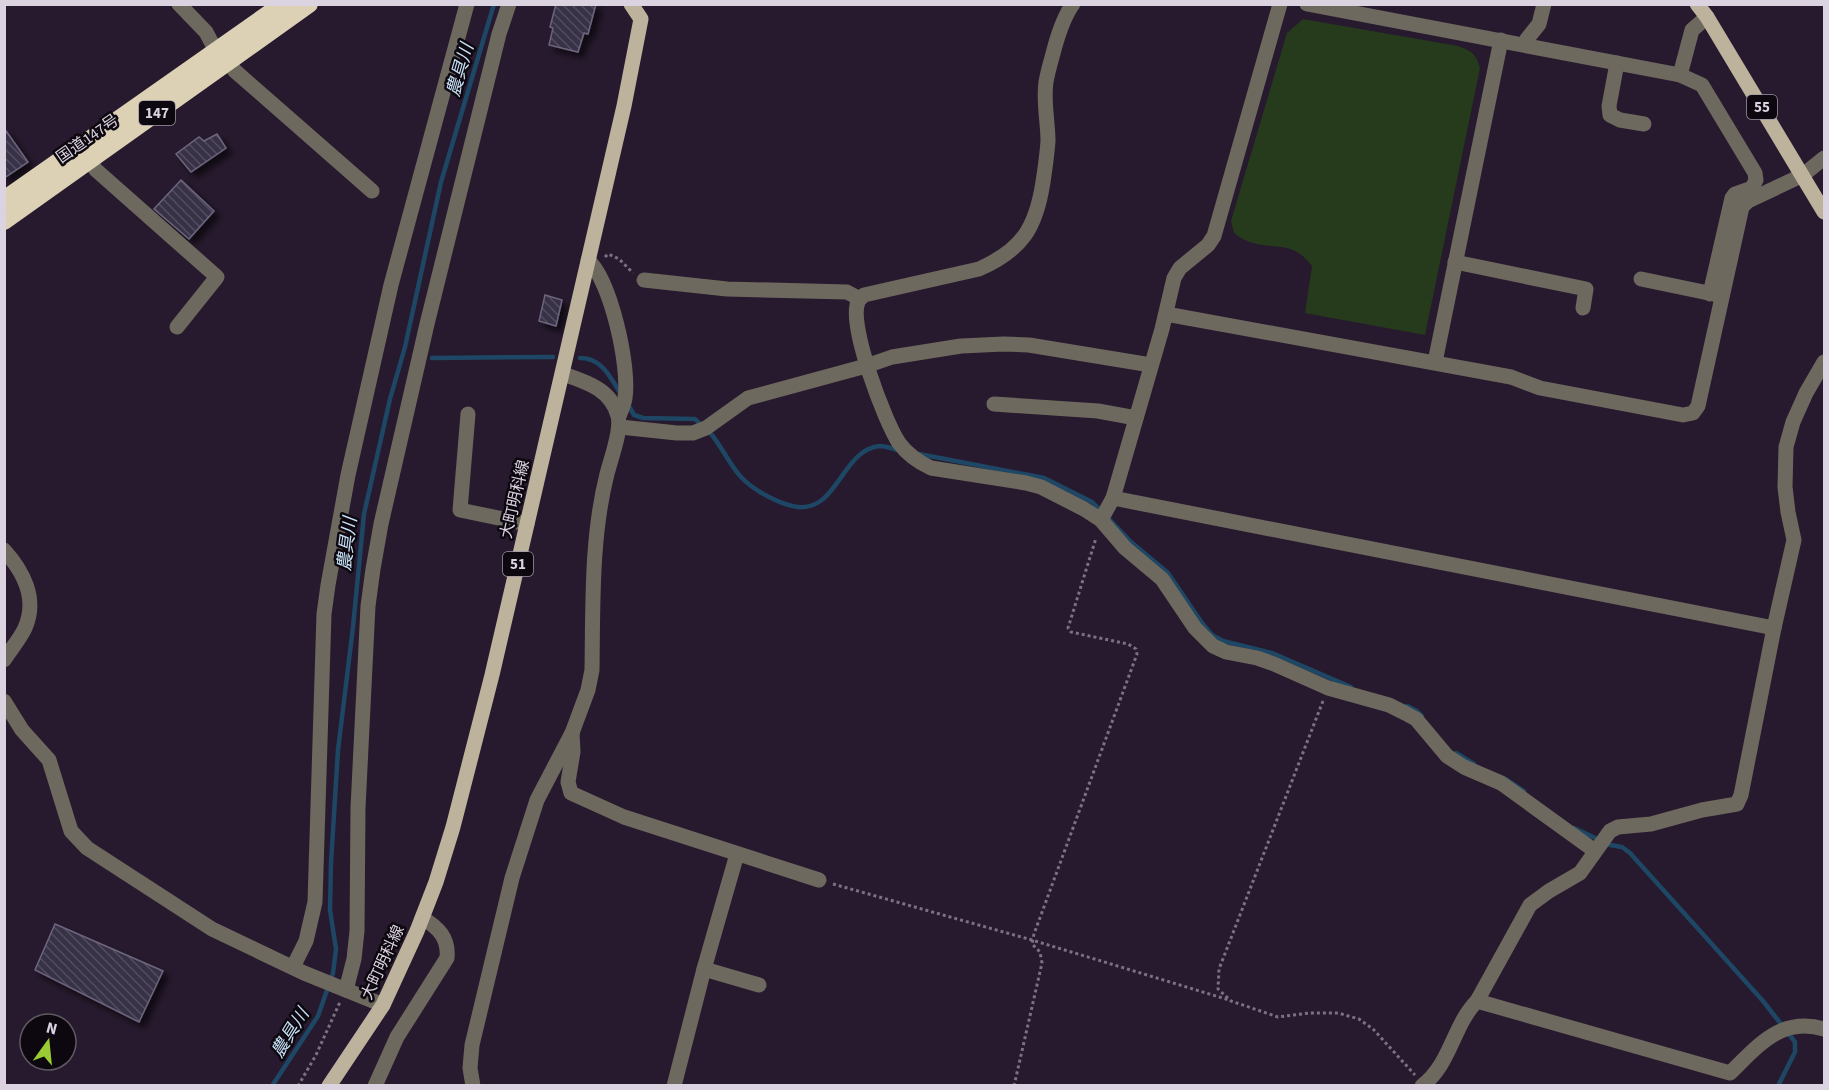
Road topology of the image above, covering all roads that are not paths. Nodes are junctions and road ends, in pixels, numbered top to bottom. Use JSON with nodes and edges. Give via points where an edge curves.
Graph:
{"nodes":[{"id":1,"x":179,"y":4,"type":"edge"},
{"id":2,"x":283,"y":4,"type":"edge"},
{"id":3,"x":309,"y":4,"type":"edge"},
{"id":4,"x":467,"y":4,"type":"edge"},
{"id":5,"x":509,"y":4,"type":"edge"},
{"id":6,"x":631,"y":4,"type":"edge"},
{"id":7,"x":1073,"y":4,"type":"edge"},
{"id":8,"x":1280,"y":4,"type":"edge"},
{"id":9,"x":1307,"y":4,"type":"edge"},
{"id":10,"x":1544,"y":4,"type":"edge"},
{"id":11,"x":1697,"y":4,"type":"edge"},
{"id":12,"x":643,"y":12,"type":"edge"},
{"id":13,"x":1707,"y":17,"type":"junction"},
{"id":14,"x":1502,"y":40,"type":"junction"},
{"id":15,"x":1525,"y":44,"type":"junction"},
{"id":16,"x":222,"y":56,"type":"junction"},
{"id":17,"x":1617,"y":63,"type":"junction"},
{"id":18,"x":1680,"y":75,"type":"junction"},
{"id":19,"x":1644,"y":124,"type":"dead end"},
{"id":20,"x":1824,"y":158,"type":"edge"},
{"id":21,"x":89,"y":160,"type":"junction"},
{"id":22,"x":1803,"y":175,"type":"junction"},
{"id":23,"x":372,"y":190,"type":"dead end"},
{"id":24,"x":4,"y":200,"type":"edge"},
{"id":25,"x":1824,"y":212,"type":"edge"},
{"id":26,"x":4,"y":221,"type":"edge"},
{"id":27,"x":595,"y":260,"type":"junction"},
{"id":28,"x":1455,"y":262,"type":"junction"},
{"id":29,"x":1641,"y":279,"type":"dead end"},
{"id":30,"x":645,"y":280,"type":"road end"},
{"id":31,"x":1716,"y":295,"type":"junction"},
{"id":32,"x":860,"y":299,"type":"junction"},
{"id":33,"x":1583,"y":308,"type":"dead end"},
{"id":34,"x":1166,"y":314,"type":"junction"},
{"id":35,"x":177,"y":327,"type":"dead end"},
{"id":36,"x":1824,"y":362,"type":"edge"},
{"id":37,"x":1435,"y":363,"type":"junction"},
{"id":38,"x":1151,"y":364,"type":"junction"},
{"id":39,"x":866,"y":366,"type":"junction"},
{"id":40,"x":563,"y":374,"type":"junction"},
{"id":41,"x":994,"y":404,"type":"dead end"},
{"id":42,"x":468,"y":414,"type":"dead end"},
{"id":43,"x":1136,"y":418,"type":"junction"},
{"id":44,"x":619,"y":422,"type":"junction"},
{"id":45,"x":1113,"y":498,"type":"junction"},
{"id":46,"x":1101,"y":520,"type":"junction"},
{"id":47,"x":527,"y":524,"type":"junction"},
{"id":48,"x":4,"y":550,"type":"edge"},
{"id":49,"x":1774,"y":628,"type":"junction"},
{"id":50,"x":4,"y":660,"type":"edge"},
{"id":51,"x":4,"y":701,"type":"edge"},
{"id":52,"x":572,"y":733,"type":"junction"},
{"id":53,"x":1595,"y":851,"type":"junction"},
{"id":54,"x":737,"y":854,"type":"junction"},
{"id":55,"x":819,"y":880,"type":"road end"},
{"id":56,"x":422,"y":918,"type":"junction"},
{"id":57,"x":704,"y":969,"type":"junction"},
{"id":58,"x":298,"y":970,"type":"junction"},
{"id":59,"x":759,"y":985,"type":"dead end"},
{"id":60,"x":344,"y":989,"type":"junction"},
{"id":61,"x":1477,"y":1001,"type":"junction"},
{"id":62,"x":383,"y":1005,"type":"junction"},
{"id":63,"x":1824,"y":1029,"type":"edge"},
{"id":64,"x":1419,"y":1081,"type":"edge"},
{"id":65,"x":328,"y":1086,"type":"edge"},
{"id":66,"x":375,"y":1086,"type":"edge"},
{"id":67,"x":473,"y":1086,"type":"edge"},
{"id":68,"x":674,"y":1086,"type":"edge"}],
"edges":[{"from":1,"to":16,"type":"street"},
{"from":2,"to":16,"type":"highway","name":"国道147号","number":"147"},
{"from":3,"to":16,"type":"highway","name":"国道147号","number":"147"},
{"from":4,"to":58,"type":"street","via":[[391,285],[342,508],[324,614],[315,902]]},
{"from":5,"to":60,"type":"street","via":[[427,324],[373,569],[359,796],[357,931],[354,959]]},
{"from":6,"to":12,"type":"main road","name":"大町明科線","number":"51"},
{"from":7,"to":32,"type":"street","via":[[1059,32],[1046,83],[1045,167],[1040,203],[1026,236],[997,261],[979,268]]},
{"from":8,"to":34,"type":"street","via":[[1214,236],[1180,268]]},
{"from":9,"to":14,"type":"street"},
{"from":10,"to":15,"type":"street","via":[[1539,24]]},
{"from":11,"to":13,"type":"main road","number":"55"},
{"from":12,"to":27,"type":"main road","name":"大町明科線","number":"51"},
{"from":13,"to":18,"type":"street","via":[[1692,30]]},
{"from":13,"to":22,"type":"main road","number":"55"},
{"from":14,"to":15,"type":"street"},
{"from":14,"to":28,"type":"street"},
{"from":15,"to":17,"type":"street"},
{"from":16,"to":21,"type":"highway","name":"国道147号","number":"147"},
{"from":16,"to":23,"type":"street"},
{"from":16,"to":24,"type":"highway","name":"国道147号","number":"147"},
{"from":17,"to":18,"type":"street"},
{"from":17,"to":19,"type":"street","via":[[1608,106],[1610,115]]},
{"from":18,"to":31,"type":"street","via":[[1702,85],[1755,173],[1752,188],[1732,198]]},
{"from":20,"to":22,"type":"street"},
{"from":21,"to":26,"type":"highway","name":"国道147号","number":"147"},
{"from":21,"to":35,"type":"street","via":[[217,277]]},
{"from":22,"to":25,"type":"main road","number":"55"},
{"from":22,"to":31,"type":"street","via":[[1742,207]]},
{"from":27,"to":40,"type":"main road","name":"大町明科線","number":"51"},
{"from":27,"to":44,"type":"street","via":[[606,286],[623,355],[625,398]]},
{"from":28,"to":33,"type":"street","via":[[1586,289]]},
{"from":28,"to":37,"type":"street"},
{"from":29,"to":31,"type":"street"},
{"from":30,"to":32,"type":"street","via":[[727,289],[847,292]]},
{"from":31,"to":37,"type":"street","via":[[1698,406],[1693,413],[1683,415],[1540,388],[1511,377]]},
{"from":32,"to":39,"type":"street","via":[[856,318]]},
{"from":34,"to":37,"type":"street"},
{"from":34,"to":38,"type":"street"},
{"from":36,"to":49,"type":"street","via":[[1793,422],[1786,447],[1785,487],[1794,540]]},
{"from":38,"to":39,"type":"street","via":[[1004,344],[930,350]]},
{"from":38,"to":43,"type":"street"},
{"from":39,"to":44,"type":"street","via":[[748,398],[706,428],[693,432],[677,433]]},
{"from":39,"to":46,"type":"street","via":[[897,440],[919,463],[1041,487]]},
{"from":40,"to":44,"type":"street","via":[[591,384],[612,399]]},
{"from":40,"to":47,"type":"main road","name":"大町明科線","number":"51"},
{"from":41,"to":43,"type":"street","via":[[1098,411]]},
{"from":42,"to":47,"type":"street","via":[[460,510]]},
{"from":43,"to":45,"type":"street"},
{"from":44,"to":52,"type":"street","via":[[597,528],[592,670]]},
{"from":45,"to":46,"type":"street"},
{"from":45,"to":49,"type":"street"},
{"from":46,"to":53,"type":"street","via":[[1125,548],[1162,579],[1195,628],[1213,646],[1274,664],[1328,688],[1389,705],[1416,719],[1447,756],[1501,783]]},
{"from":47,"to":56,"type":"main road","name":"大町明科線","number":"51","via":[[453,827]]},
{"from":48,"to":50,"type":"street","via":[[23,574],[30,604],[25,629]]},
{"from":49,"to":53,"type":"street","via":[[1737,804],[1651,824],[1618,827],[1610,831]]},
{"from":51,"to":58,"type":"street","via":[[22,730],[49,760],[76,839],[212,928]]},
{"from":52,"to":54,"type":"street","via":[[568,782],[571,792],[624,817]]},
{"from":52,"to":67,"type":"street","via":[[537,800],[512,878],[472,1045]]},
{"from":53,"to":61,"type":"street","via":[[1580,873],[1530,905]]},
{"from":54,"to":55,"type":"street"},
{"from":54,"to":57,"type":"street"},
{"from":56,"to":62,"type":"main road","name":"大町明科線","number":"51"},
{"from":56,"to":66,"type":"street","via":[[442,933],[448,946],[447,958],[397,1037]]},
{"from":57,"to":59,"type":"street"},
{"from":57,"to":68,"type":"street"},
{"from":58,"to":60,"type":"street"},
{"from":60,"to":62,"type":"street"},
{"from":61,"to":63,"type":"street","via":[[1730,1073],[1762,1041],[1783,1028],[1811,1025]]},
{"from":61,"to":64,"type":"street","via":[[1468,1010],[1441,1066],[1430,1080]]},
{"from":62,"to":65,"type":"main road","name":"大町明科線","number":"51"}]}
